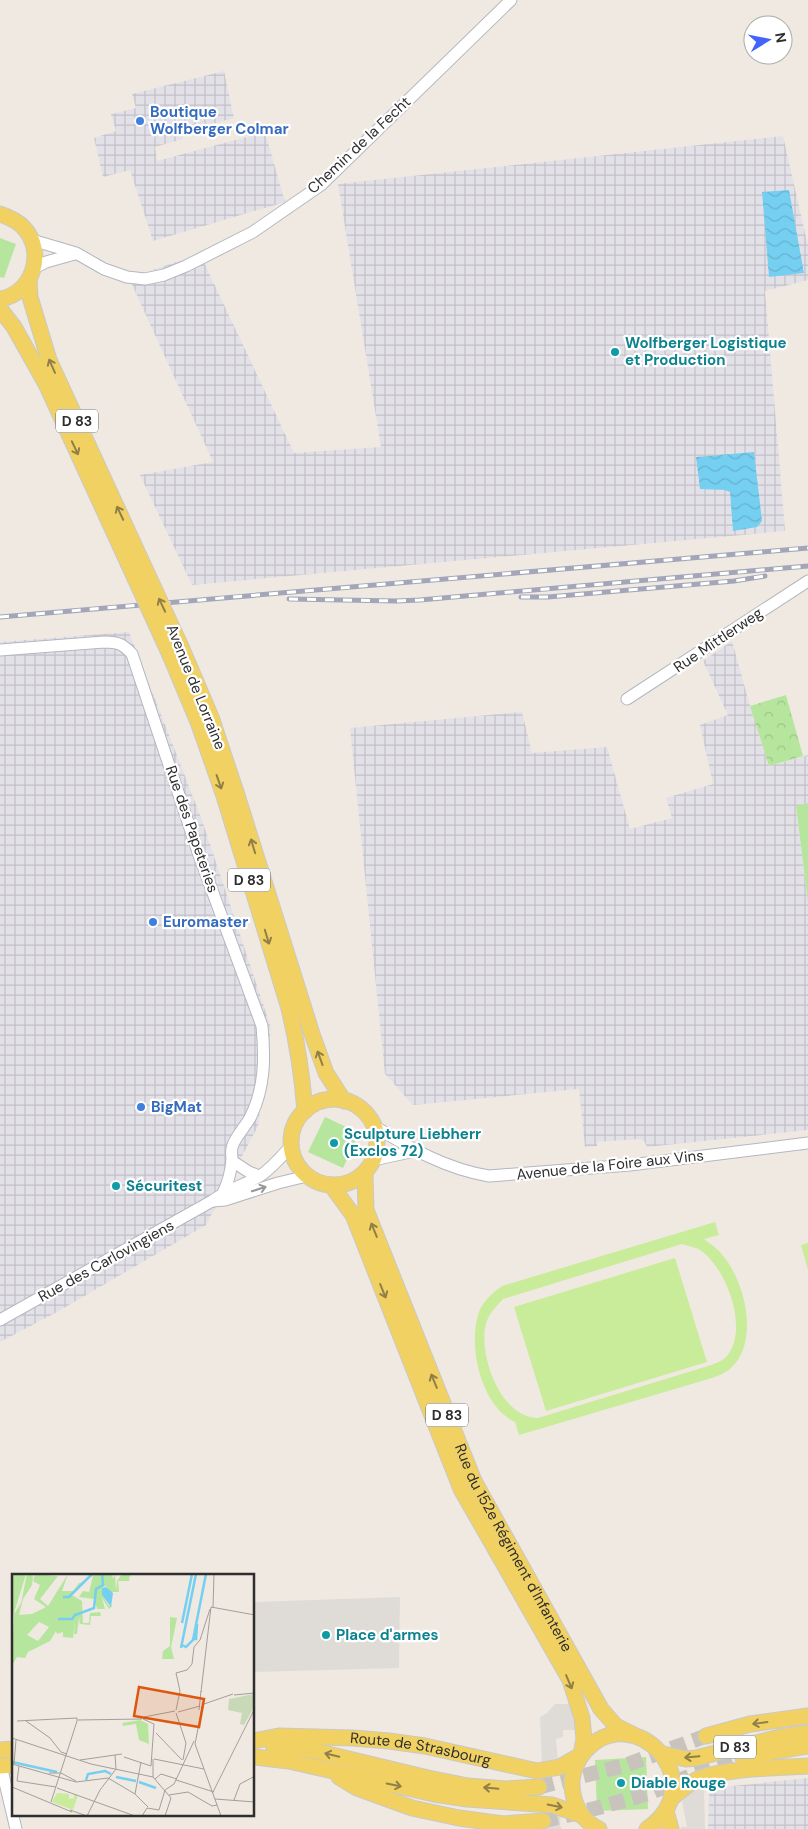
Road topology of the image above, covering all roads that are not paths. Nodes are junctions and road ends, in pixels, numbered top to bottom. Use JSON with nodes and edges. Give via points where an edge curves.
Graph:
{"nodes":[{"id":1,"x":511,"y":0,"type":"edge"},
{"id":2,"x":0,"y":214,"type":"edge"},
{"id":3,"x":32,"y":240,"type":"junction"},
{"id":4,"x":76,"y":254,"type":"junction"},
{"id":5,"x":32,"y":274,"type":"junction"},
{"id":6,"x":0,"y":299,"type":"edge"},
{"id":7,"x":0,"y":309,"type":"edge"},
{"id":8,"x":134,"y":560,"type":"junction"},
{"id":9,"x":808,"y":581,"type":"edge"},
{"id":10,"x":0,"y":650,"type":"edge"},
{"id":11,"x":176,"y":652,"type":"junction"},
{"id":12,"x":627,"y":699,"type":"dead end"},
{"id":13,"x":344,"y":1100,"type":"junction"},
{"id":14,"x":305,"y":1111,"type":"junction"},
{"id":15,"x":374,"y":1126,"type":"junction"},
{"id":16,"x":808,"y":1143,"type":"edge"},
{"id":17,"x":291,"y":1146,"type":"junction"},
{"id":18,"x":415,"y":1151,"type":"junction"},
{"id":19,"x":232,"y":1161,"type":"junction"},
{"id":20,"x":369,"y":1167,"type":"junction"},
{"id":21,"x":259,"y":1176,"type":"junction"},
{"id":22,"x":308,"y":1176,"type":"junction"},
{"id":23,"x":331,"y":1185,"type":"junction"},
{"id":24,"x":223,"y":1193,"type":"junction"},
{"id":25,"x":212,"y":1202,"type":"junction"},
{"id":26,"x":0,"y":1320,"type":"edge"},
{"id":27,"x":808,"y":1716,"type":"edge"},
{"id":28,"x":808,"y":1733,"type":"edge"},
{"id":29,"x":634,"y":1735,"type":"junction"},
{"id":30,"x":706,"y":1736,"type":"tunnel mouth"},
{"id":31,"x":255,"y":1742,"type":"edge"},
{"id":32,"x":255,"y":1742,"type":"edge"},
{"id":33,"x":808,"y":1746,"type":"edge"},
{"id":34,"x":663,"y":1754,"type":"junction"},
{"id":35,"x":581,"y":1755,"type":"junction"},
{"id":36,"x":255,"y":1757,"type":"edge"},
{"id":37,"x":743,"y":1758,"type":"tunnel mouth"},
{"id":38,"x":0,"y":1765,"type":"edge"},
{"id":39,"x":808,"y":1766,"type":"edge"},
{"id":40,"x":330,"y":1771,"type":"junction"},
{"id":41,"x":539,"y":1787,"type":"tunnel mouth"},
{"id":42,"x":669,"y":1805,"type":"junction"},
{"id":43,"x":12,"y":1813,"type":"edge"},
{"id":44,"x":581,"y":1815,"type":"junction"},
{"id":45,"x":13,"y":1816,"type":"edge"},
{"id":46,"x":543,"y":1821,"type":"tunnel mouth"},
{"id":47,"x":16,"y":1829,"type":"edge"},
{"id":48,"x":599,"y":1829,"type":"edge"},
{"id":49,"x":647,"y":1829,"type":"edge"},
{"id":50,"x":671,"y":1829,"type":"edge"}],
"edges":[{"from":1,"to":4,"type":"street","name":"Chemin de la Fecht","via":[[322,185],[253,232],[186,266],[146,279],[126,277]]},
{"from":2,"to":3,"type":"main road","via":[[13,219]]},
{"from":3,"to":4,"type":"street","name":"Chemin de la Fecht"},
{"from":3,"to":5,"type":"main road","name":"Avenue de Lorraine","via":[[35,254]]},
{"from":4,"to":5,"type":"street","via":[[46,262]]},
{"from":5,"to":6,"type":"main road","via":[[19,291]]},
{"from":8,"to":5,"type":"main road","name":"Avenue de Lorraine","number":"D 83","one_way":true,"via":[[49,360],[30,297]]},
{"from":7,"to":8,"type":"main road","name":"Avenue de Lorraine","number":"D 83","one_way":true,"via":[[14,327],[46,384]]},
{"from":8,"to":11,"type":"main road","name":"Avenue de Lorraine","number":"D 83","bridge":true},
{"from":9,"to":12,"type":"street","name":"Rue Mittlerweg"},
{"from":10,"to":19,"type":"street","name":"Rue des Papeteries","via":[[110,642],[124,645],[132,654],[199,855],[262,1026],[263,1078],[259,1097],[232,1147]]},
{"from":13,"to":11,"type":"main road","name":"Avenue de Lorraine","number":"D 83","one_way":true,"via":[[326,1073],[320,1057],[211,717]]},
{"from":11,"to":14,"type":"main road","name":"Avenue de Lorraine","number":"D 83","one_way":true,"via":[[288,1005],[303,1079]]},
{"from":13,"to":14,"type":"main road","via":[[324,1101]]},
{"from":13,"to":15,"type":"main road","via":[[357,1106]]},
{"from":14,"to":17,"type":"main road","via":[[292,1133]]},
{"from":15,"to":18,"type":"street","name":"Avenue de la Foire aux Vins"},
{"from":15,"to":20,"type":"main road","via":[[377,1149]]},
{"from":16,"to":18,"type":"street","name":"Avenue de la Foire aux Vins","via":[[630,1165],[489,1176],[470,1173]]},
{"from":17,"to":21,"type":"street","name":"Rue des Carlovingiens"},
{"from":17,"to":22,"type":"main road","via":[[296,1162]]},
{"from":18,"to":20,"type":"street"},
{"from":19,"to":21,"type":"street"},
{"from":19,"to":24,"type":"street","name":"Rue des Papeteries"},
{"from":20,"to":23,"type":"main road","via":[[355,1180]]},
{"from":29,"to":20,"type":"main road","name":"Rue du 152e Régiment d'Infanterie","number":"D 83","one_way":true,"via":[[616,1726],[602,1709],[474,1481],[366,1210]]},
{"from":21,"to":24,"type":"street","name":"Rue des Carlovingiens"},
{"from":22,"to":23,"type":"main road","via":[[319,1183]]},
{"from":25,"to":22,"type":"street","name":"Rue des Carlovingiens","one_way":true},
{"from":23,"to":35,"type":"main road","name":"Rue du 152e Régiment d'Infanterie","number":"D 83","one_way":true,"via":[[353,1215],[462,1489],[570,1680],[582,1718],[584,1739]]},
{"from":24,"to":25,"type":"street","name":"Rue des Carlovingiens"},
{"from":25,"to":26,"type":"street","name":"Rue des Carlovingiens"},
{"from":27,"to":30,"type":"main road","number":"D 83","one_way":true,"via":[[750,1724]]},
{"from":28,"to":34,"type":"main road","number":"D 83","one_way":true,"via":[[696,1758]]},
{"from":29,"to":34,"type":"main road","name":"Rue du 152e Régiment d'Infanterie","via":[[648,1741]]},
{"from":29,"to":35,"type":"main road","name":"Route de Strasbourg","via":[[602,1738]]},
{"from":31,"to":35,"type":"main road","name":"Route de Strasbourg","via":[[279,1736],[389,1741],[537,1771],[560,1767]]},
{"from":41,"to":32,"type":"main road","name":"Route de Strasbourg","one_way":true,"via":[[468,1786],[307,1749]]},
{"from":33,"to":37,"type":"main road","number":"D 83"},
{"from":34,"to":42,"type":"main road","via":[[673,1778]]},
{"from":35,"to":44,"type":"main road","name":"Rue du 152e Régiment d'Infanterie","via":[[574,1769],[572,1787]]},
{"from":36,"to":40,"type":"main road"},
{"from":38,"to":43,"type":"street"},
{"from":39,"to":42,"type":"main road","number":"D 83","via":[[725,1772],[700,1779],[686,1786]]},
{"from":40,"to":44,"type":"main road","one_way":true,"via":[[434,1794],[552,1805]]},
{"from":40,"to":46,"type":"main road","via":[[358,1788],[412,1808],[503,1824]]},
{"from":42,"to":49,"type":"main road","via":[[658,1822]]},
{"from":42,"to":50,"type":"main road"},
{"from":44,"to":48,"type":"main road"},
{"from":45,"to":47,"type":"street"}]}
